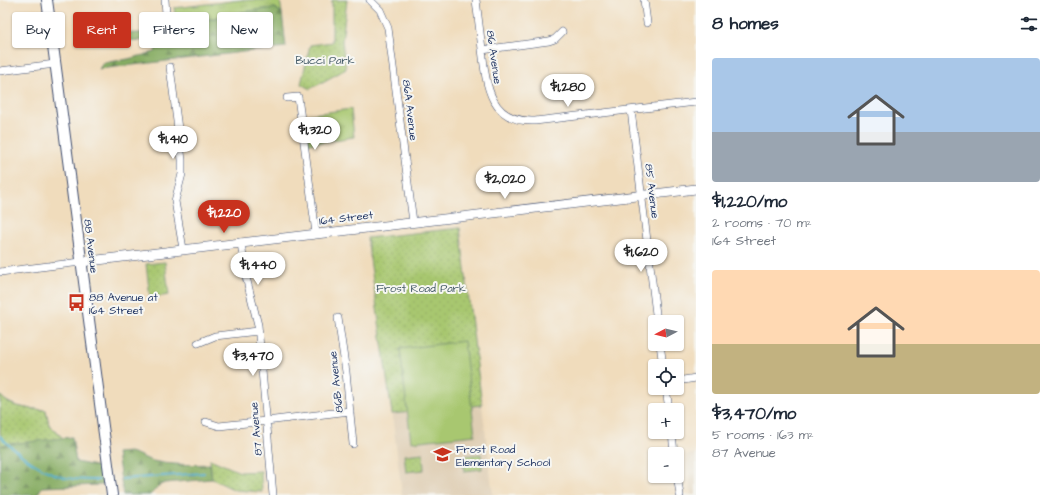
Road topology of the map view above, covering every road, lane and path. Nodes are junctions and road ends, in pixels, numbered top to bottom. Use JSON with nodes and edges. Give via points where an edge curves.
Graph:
{"nodes":[{"id":1,"x":47,"y":0,"type":"edge"},
{"id":2,"x":167,"y":0,"type":"edge"},
{"id":3,"x":476,"y":0,"type":"edge"},
{"id":4,"x":644,"y":0,"type":"edge"},
{"id":5,"x":375,"y":1,"type":"edge"},
{"id":6,"x":167,"y":12,"type":"edge"},
{"id":7,"x":647,"y":23,"type":"dead end"},
{"id":8,"x":562,"y":32,"type":"dead end"},
{"id":9,"x":482,"y":50,"type":"junction"},
{"id":10,"x":55,"y":64,"type":"junction"},
{"id":11,"x":170,"y":66,"type":"dead end"},
{"id":12,"x":0,"y":71,"type":"edge"},
{"id":13,"x":287,"y":98,"type":"dead end"},
{"id":14,"x":696,"y":102,"type":"edge"},
{"id":15,"x":631,"y":110,"type":"junction"},
{"id":16,"x":696,"y":189,"type":"edge"},
{"id":17,"x":641,"y":195,"type":"junction"},
{"id":18,"x":413,"y":222,"type":"junction"},
{"id":19,"x":316,"y":234,"type":"junction"},
{"id":20,"x":241,"y":242,"type":"junction"},
{"id":21,"x":183,"y":250,"type":"junction"},
{"id":22,"x":81,"y":262,"type":"junction"},
{"id":23,"x":0,"y":272,"type":"edge"},
{"id":24,"x":656,"y":315,"type":"edge"},
{"id":25,"x":338,"y":318,"type":"dead end"},
{"id":26,"x":258,"y":331,"type":"junction"},
{"id":27,"x":198,"y":343,"type":"dead end"},
{"id":28,"x":696,"y":378,"type":"edge"},
{"id":29,"x":684,"y":379,"type":"edge"},
{"id":30,"x":350,"y":411,"type":"junction"},
{"id":31,"x":266,"y":421,"type":"junction"},
{"id":32,"x":206,"y":422,"type":"dead end"},
{"id":33,"x":354,"y":444,"type":"dead end"},
{"id":34,"x":678,"y":483,"type":"edge"},
{"id":35,"x":112,"y":495,"type":"edge"},
{"id":36,"x":272,"y":495,"type":"edge"},
{"id":37,"x":680,"y":495,"type":"edge"}],
"edges":[{"from":1,"to":10,"type":"main road","name":"88 Avenue"},
{"from":2,"to":6,"type":"street"},
{"from":3,"to":9,"type":"street","name":"86 Avenue"},
{"from":4,"to":7,"type":"street"},
{"from":5,"to":18,"type":"street","name":"86A Avenue","via":[[388,31]]},
{"from":8,"to":9,"type":"street","via":[[549,41]]},
{"from":9,"to":15,"type":"street","name":"86 Avenue","via":[[487,89],[503,112],[516,119],[532,122]]},
{"from":10,"to":12,"type":"street"},
{"from":10,"to":22,"type":"main road","name":"88 Avenue"},
{"from":11,"to":21,"type":"street","via":[[182,160],[182,176],[175,201]]},
{"from":13,"to":19,"type":"street","via":[[298,97]]},
{"from":14,"to":15,"type":"street"},
{"from":15,"to":17,"type":"street","name":"85 Avenue"},
{"from":16,"to":17,"type":"street","name":"164 Street"},
{"from":17,"to":18,"type":"street","name":"164 Street"},
{"from":17,"to":24,"type":"street","name":"85 Avenue"},
{"from":18,"to":19,"type":"street","name":"164 Street"},
{"from":19,"to":20,"type":"street","name":"164 Street"},
{"from":20,"to":21,"type":"street","name":"164 Street"},
{"from":20,"to":26,"type":"street","name":"87 Avenue"},
{"from":21,"to":22,"type":"street","name":"164 Street"},
{"from":22,"to":23,"type":"street","name":"164 Street"},
{"from":22,"to":35,"type":"main road","name":"88 Avenue"},
{"from":25,"to":30,"type":"street","name":"86B Avenue"},
{"from":26,"to":27,"type":"street","via":[[215,336]]},
{"from":26,"to":31,"type":"street","name":"87 Avenue"},
{"from":28,"to":29,"type":"street"},
{"from":30,"to":31,"type":"street"},
{"from":30,"to":33,"type":"street","name":"86B Avenue"},
{"from":31,"to":32,"type":"street","via":[[218,426]]},
{"from":31,"to":36,"type":"street","name":"87 Avenue"},
{"from":34,"to":37,"type":"street"}]}
